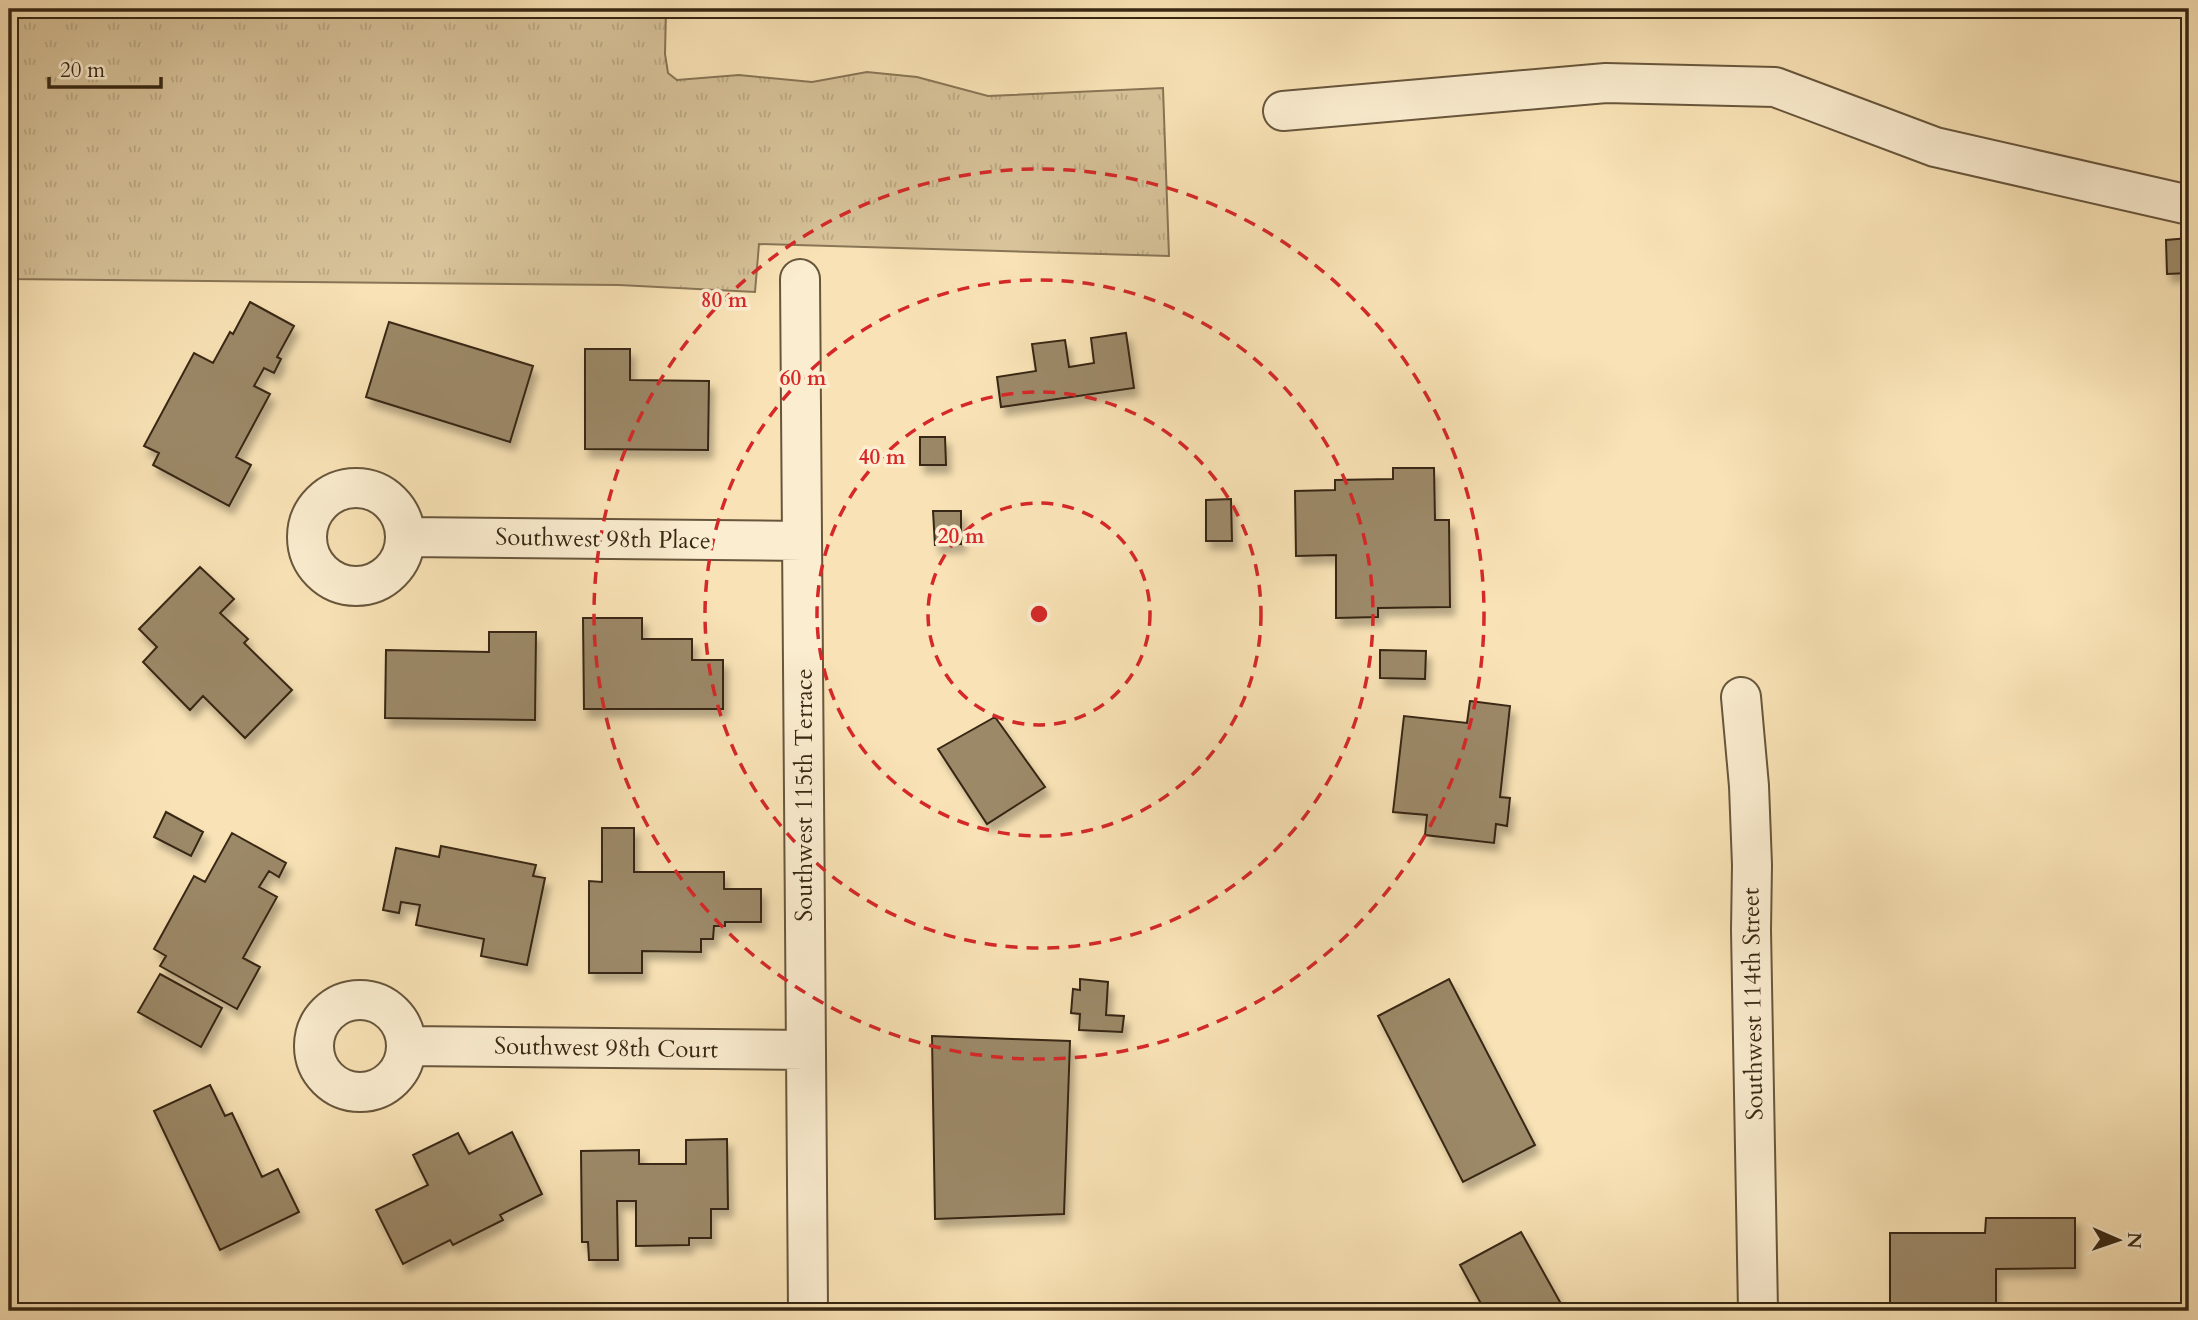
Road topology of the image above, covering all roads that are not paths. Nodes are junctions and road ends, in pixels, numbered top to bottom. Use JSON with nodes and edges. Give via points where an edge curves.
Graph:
{"nodes":[{"id":1,"x":1283,"y":111,"type":"dead end"},
{"id":2,"x":2189,"y":205,"type":"edge"},
{"id":3,"x":800,"y":279,"type":"dead end"},
{"id":4,"x":405,"y":537,"type":"dead end"},
{"id":5,"x":802,"y":541,"type":"junction"},
{"id":6,"x":1741,"y":697,"type":"dead end"},
{"id":7,"x":406,"y":1046,"type":"dead end"},
{"id":8,"x":806,"y":1050,"type":"junction"},
{"id":9,"x":808,"y":1311,"type":"edge"},
{"id":10,"x":1758,"y":1311,"type":"edge"}],
"edges":[{"from":1,"to":2,"type":"street","via":[[1606,83],[1775,87],[1935,147]]},
{"from":3,"to":5,"type":"street","name":"Southwest 115th Terrace"},
{"from":4,"to":5,"type":"street","name":"Southwest 98th Place"},
{"from":5,"to":8,"type":"street","name":"Southwest 115th Terrace"},
{"from":6,"to":10,"type":"street","name":"Southwest 114th Street","via":[[1749,786]]},
{"from":7,"to":8,"type":"street","name":"Southwest 98th Court"},
{"from":8,"to":9,"type":"street","name":"Southwest 115th Terrace"}]}
